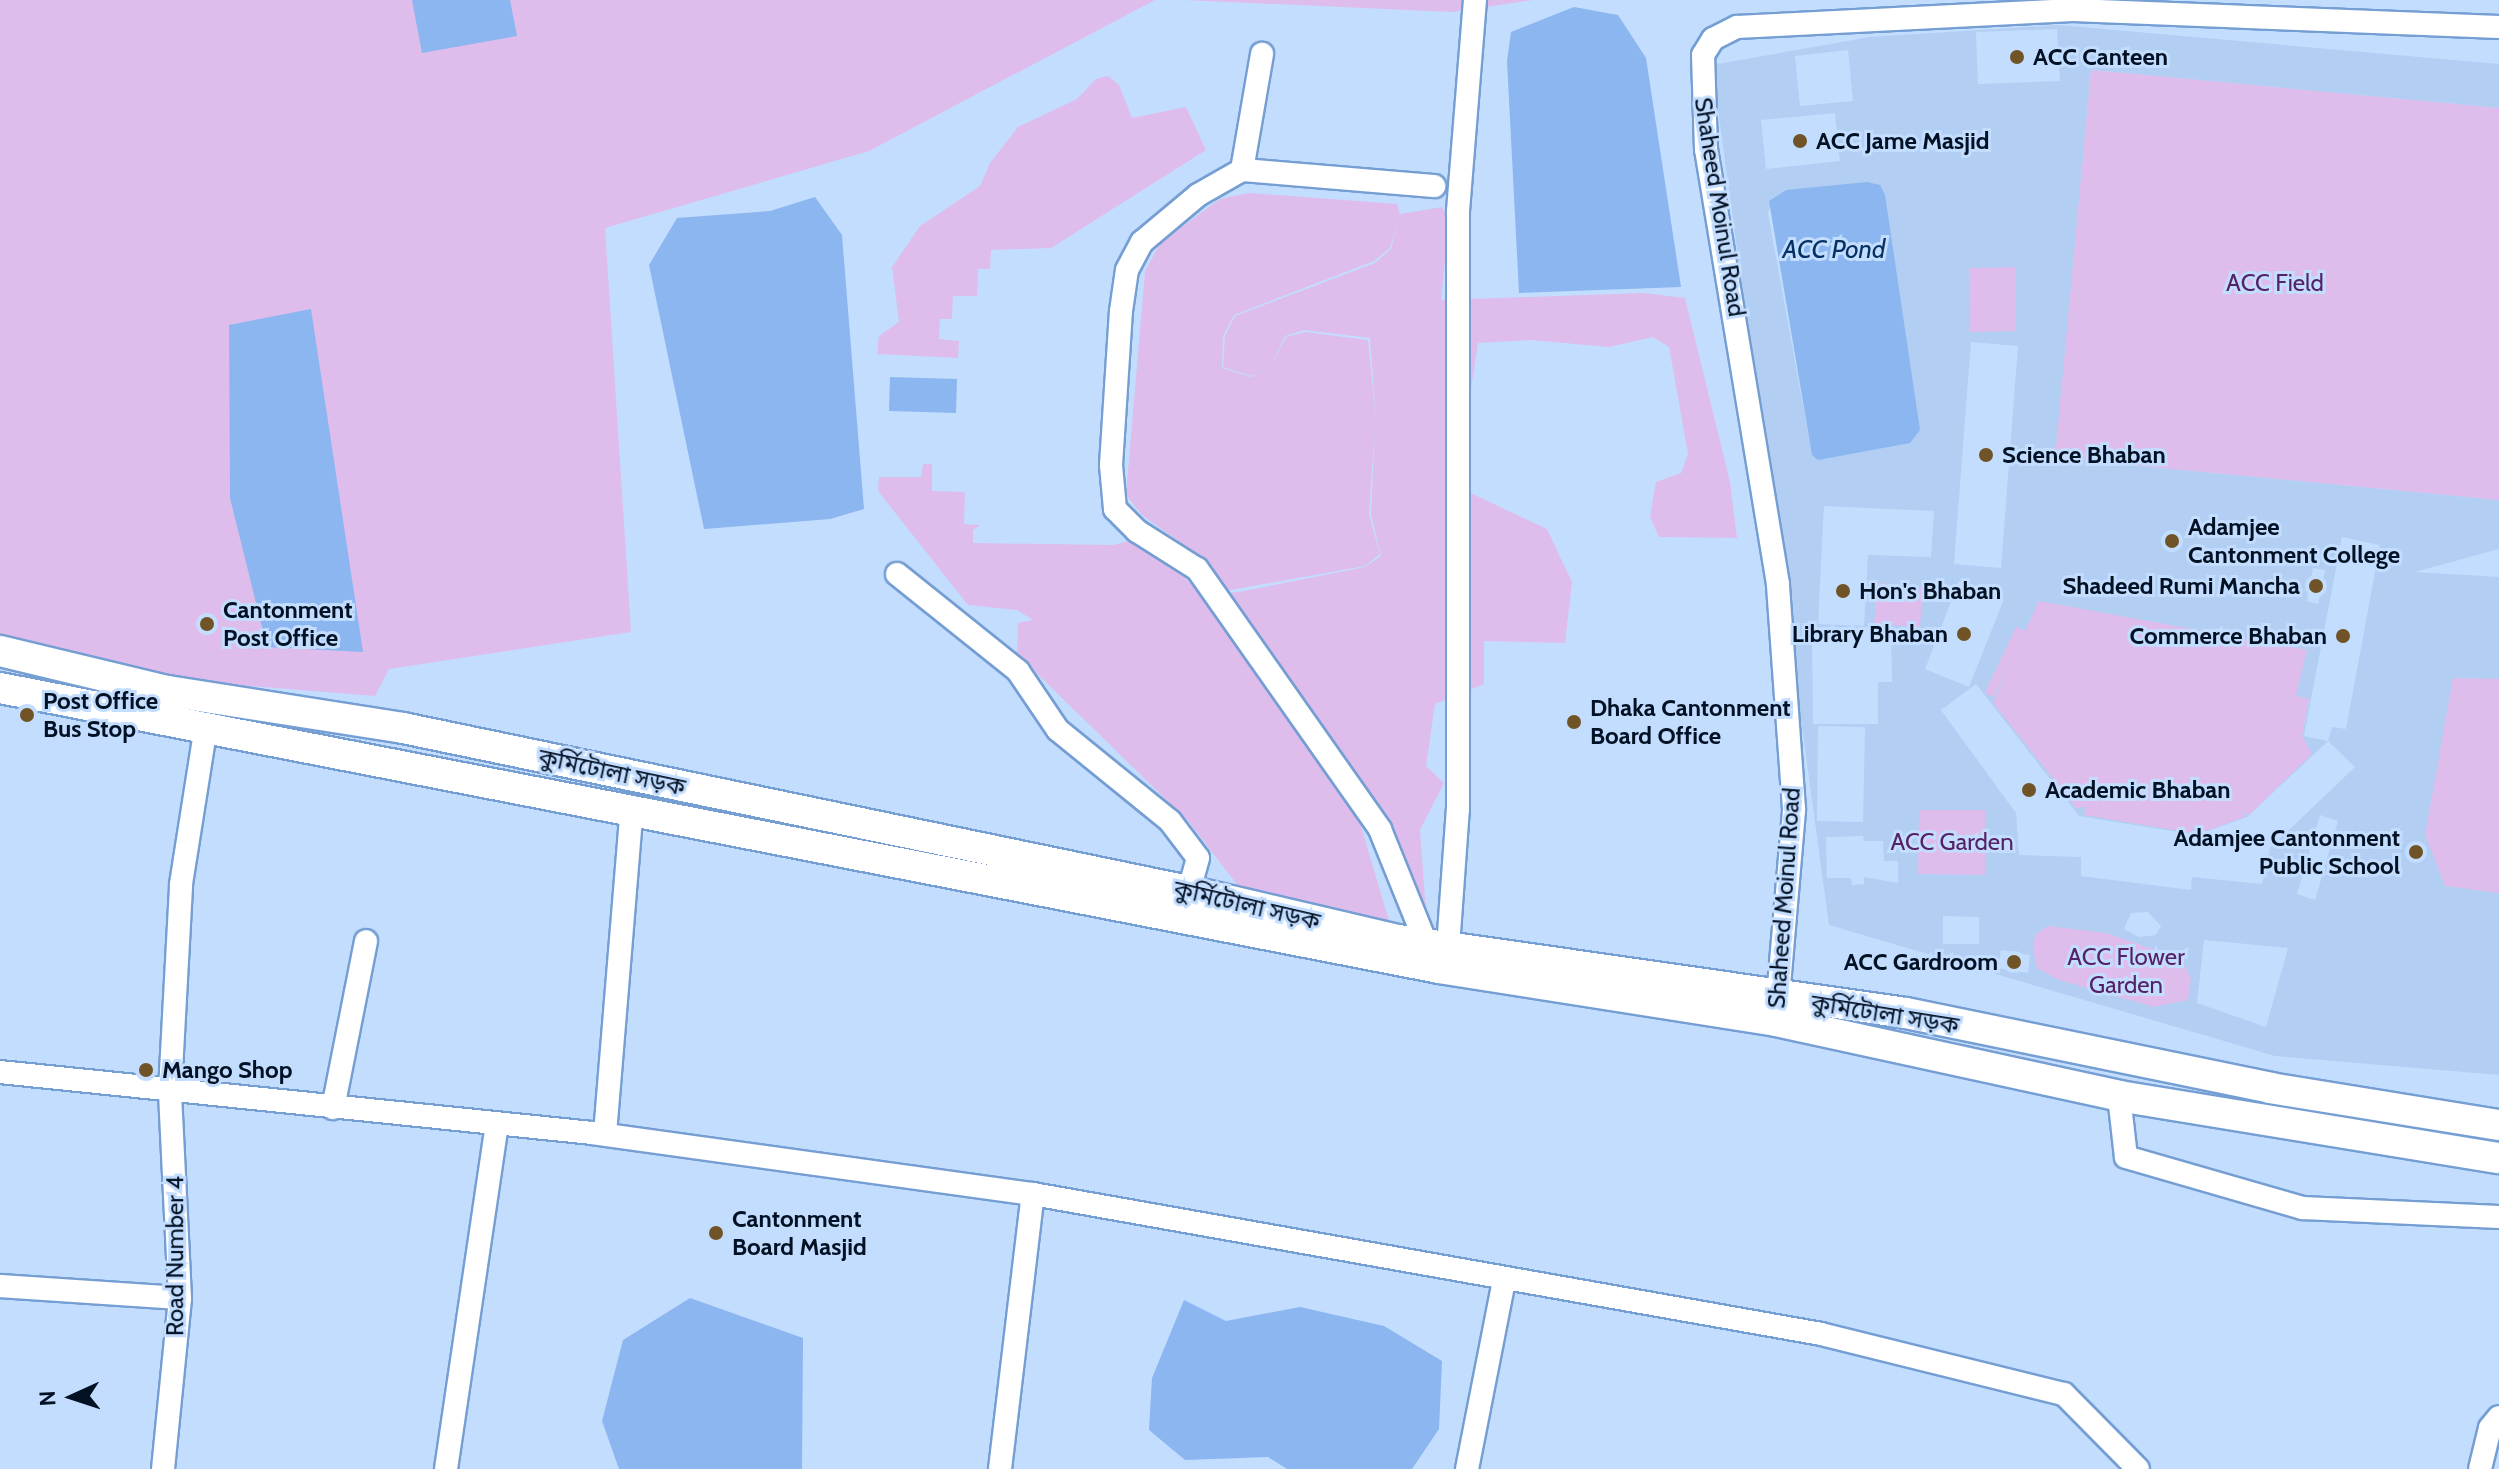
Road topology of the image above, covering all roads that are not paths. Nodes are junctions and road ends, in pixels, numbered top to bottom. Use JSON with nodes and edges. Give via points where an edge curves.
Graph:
{"nodes":[{"id":1,"x":1475,"y":0,"type":"edge"},
{"id":2,"x":2073,"y":5,"type":"edge"},
{"id":3,"x":2499,"y":27,"type":"edge"},
{"id":4,"x":1262,"y":54,"type":"dead end"},
{"id":5,"x":1242,"y":170,"type":"junction"},
{"id":6,"x":1434,"y":186,"type":"dead end"},
{"id":7,"x":897,"y":574,"type":"dead end"},
{"id":8,"x":0,"y":651,"type":"edge"},
{"id":9,"x":0,"y":688,"type":"edge"},
{"id":10,"x":206,"y":727,"type":"junction"},
{"id":11,"x":632,"y":809,"type":"junction"},
{"id":12,"x":1186,"y":904,"type":"junction"},
{"id":13,"x":366,"y":941,"type":"dead end"},
{"id":14,"x":1437,"y":953,"type":"junction"},
{"id":15,"x":1777,"y":1008,"type":"junction"},
{"id":16,"x":0,"y":1072,"type":"edge"},
{"id":17,"x":170,"y":1090,"type":"junction"},
{"id":18,"x":2119,"y":1096,"type":"junction"},
{"id":19,"x":333,"y":1108,"type":"junction"},
{"id":20,"x":497,"y":1124,"type":"junction"},
{"id":21,"x":2499,"y":1125,"type":"edge"},
{"id":22,"x":605,"y":1134,"type":"junction"},
{"id":23,"x":2499,"y":1158,"type":"edge"},
{"id":24,"x":1033,"y":1194,"type":"junction"},
{"id":25,"x":2499,"y":1217,"type":"edge"},
{"id":26,"x":1504,"y":1281,"type":"junction"},
{"id":27,"x":0,"y":1286,"type":"edge"},
{"id":28,"x":180,"y":1298,"type":"junction"},
{"id":29,"x":2499,"y":1417,"type":"edge"},
{"id":30,"x":163,"y":1469,"type":"edge"},
{"id":31,"x":446,"y":1469,"type":"edge"},
{"id":32,"x":1000,"y":1469,"type":"edge"},
{"id":33,"x":1467,"y":1469,"type":"edge"},
{"id":34,"x":2138,"y":1469,"type":"edge"},
{"id":35,"x":2480,"y":1469,"type":"edge"}],
"edges":[{"from":1,"to":14,"type":"street","via":[[1458,211],[1458,809]]},
{"from":2,"to":3,"type":"street","name":"Shaheed Moinul Road"},
{"from":2,"to":15,"type":"street","name":"Shaheed Moinul Road","via":[[1737,27],[1713,39],[1703,55],[1706,150],[1778,584],[1794,809]]},
{"from":4,"to":5,"type":"street"},
{"from":5,"to":6,"type":"street"},
{"from":5,"to":14,"type":"street","via":[[1198,195],[1142,242],[1127,270],[1111,465],[1115,509],[1137,531],[1197,569],[1380,829]]},
{"from":7,"to":12,"type":"street","via":[[1018,671],[1058,730],[1170,821],[1198,858]]},
{"from":8,"to":12,"type":"main road","name":"কুর্মিটোলা সড়ক","via":[[167,691],[403,728]]},
{"from":9,"to":10,"type":"main road","name":"কুর্মিটোলা সড়ক"},
{"from":10,"to":11,"type":"main road","name":"কুর্মিটোলা সড়ক"},
{"from":10,"to":17,"type":"street","name":"Road Number 4","via":[[181,884]]},
{"from":11,"to":12,"type":"main road","name":"কুর্মিটোলা সড়ক"},
{"from":11,"to":22,"type":"street"},
{"from":12,"to":14,"type":"main road","name":"কুর্মিটোলা সড়ক"},
{"from":13,"to":19,"type":"street"},
{"from":14,"to":15,"type":"main road","name":"কুর্মিটোলা সড়ক"},
{"from":15,"to":18,"type":"main road","name":"কুর্মিটোলা সড়ক"},
{"from":15,"to":21,"type":"main road","name":"কুর্মিটোলা সড়ক","via":[[1906,1013],[2270,1088]]},
{"from":16,"to":17,"type":"street"},
{"from":17,"to":19,"type":"street"},
{"from":17,"to":28,"type":"street","name":"Road Number 4"},
{"from":18,"to":23,"type":"main road","name":"কুর্মিটোলা সড়ক"},
{"from":18,"to":25,"type":"street","via":[[2126,1157],[2303,1208]]},
{"from":19,"to":20,"type":"street"},
{"from":20,"to":22,"type":"street"},
{"from":20,"to":31,"type":"street"},
{"from":22,"to":24,"type":"street"},
{"from":24,"to":26,"type":"street"},
{"from":24,"to":32,"type":"street"},
{"from":26,"to":33,"type":"street"},
{"from":26,"to":34,"type":"street","via":[[1821,1334],[2064,1394]]},
{"from":27,"to":28,"type":"street"},
{"from":28,"to":30,"type":"street","name":"Road Number 4"},
{"from":29,"to":35,"type":"street","via":[[2490,1428]]}]}
